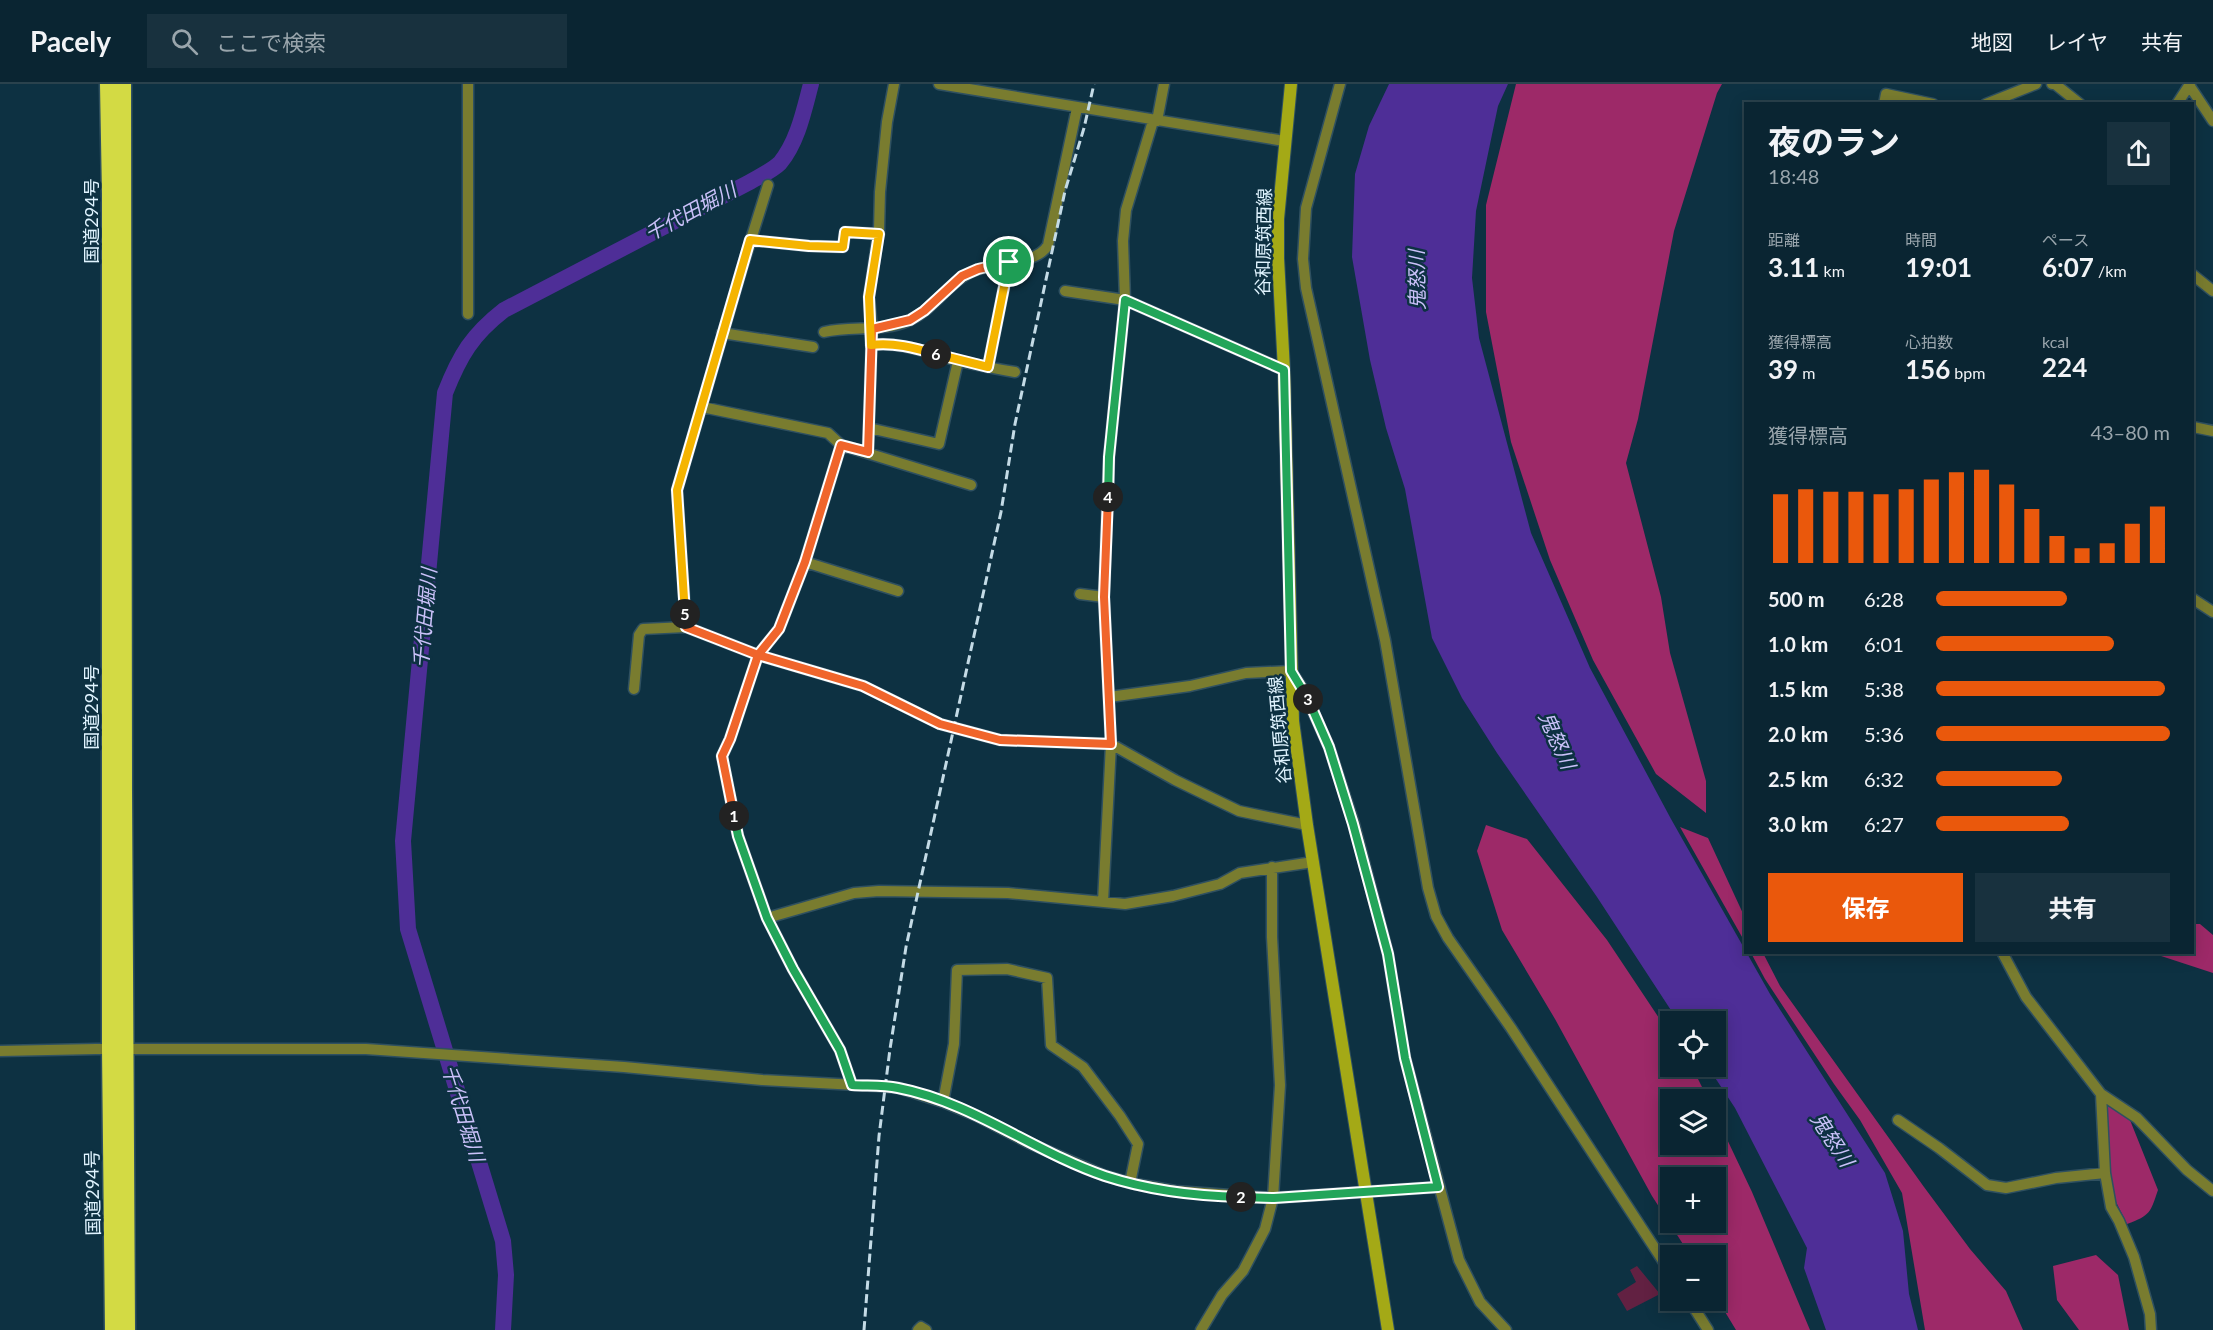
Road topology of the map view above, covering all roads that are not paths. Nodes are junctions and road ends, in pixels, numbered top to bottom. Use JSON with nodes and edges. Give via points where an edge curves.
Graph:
{"nodes":[{"id":1,"x":108,"y":84,"type":"edge"},
{"id":2,"x":123,"y":84,"type":"edge"},
{"id":3,"x":468,"y":84,"type":"edge"},
{"id":4,"x":894,"y":84,"type":"edge"},
{"id":5,"x":939,"y":84,"type":"edge"},
{"id":6,"x":1164,"y":84,"type":"edge"},
{"id":7,"x":1291,"y":84,"type":"edge"},
{"id":8,"x":1340,"y":84,"type":"edge"},
{"id":9,"x":2036,"y":84,"type":"edge"},
{"id":10,"x":2052,"y":84,"type":"edge"},
{"id":11,"x":2189,"y":85,"type":"edge"},
{"id":12,"x":1884,"y":102,"type":"edge"},
{"id":13,"x":1924,"y":102,"type":"edge"},
{"id":14,"x":1991,"y":102,"type":"edge"},
{"id":15,"x":2078,"y":102,"type":"edge"},
{"id":16,"x":2178,"y":102,"type":"edge"},
{"id":17,"x":1077,"y":108,"type":"junction"},
{"id":18,"x":1155,"y":121,"type":"junction"},
{"id":19,"x":2213,"y":121,"type":"edge"},
{"id":20,"x":1284,"y":141,"type":"junction"},
{"id":21,"x":768,"y":185,"type":"dead end"},
{"id":22,"x":879,"y":234,"type":"junction"},
{"id":23,"x":750,"y":240,"type":"junction"},
{"id":24,"x":1009,"y":262,"type":"junction"},
{"id":25,"x":2194,"y":276,"type":"edge"},
{"id":26,"x":1065,"y":291,"type":"dead end"},
{"id":27,"x":2213,"y":291,"type":"edge"},
{"id":28,"x":1125,"y":300,"type":"junction"},
{"id":29,"x":468,"y":314,"type":"dead end"},
{"id":30,"x":872,"y":329,"type":"junction"},
{"id":31,"x":824,"y":332,"type":"dead end"},
{"id":32,"x":722,"y":333,"type":"junction"},
{"id":33,"x":871,"y":345,"type":"junction"},
{"id":34,"x":813,"y":347,"type":"dead end"},
{"id":35,"x":958,"y":361,"type":"junction"},
{"id":36,"x":988,"y":367,"type":"junction"},
{"id":37,"x":1284,"y":370,"type":"junction"},
{"id":38,"x":1015,"y":372,"type":"dead end"},
{"id":39,"x":702,"y":408,"type":"junction"},
{"id":40,"x":2194,"y":427,"type":"edge"},
{"id":41,"x":869,"y":428,"type":"junction"},
{"id":42,"x":2213,"y":431,"type":"edge"},
{"id":43,"x":841,"y":445,"type":"junction"},
{"id":44,"x":868,"y":452,"type":"junction"},
{"id":45,"x":971,"y":485,"type":"dead end"},
{"id":46,"x":805,"y":562,"type":"junction"},
{"id":47,"x":898,"y":591,"type":"dead end"},
{"id":48,"x":1080,"y":594,"type":"dead end"},
{"id":49,"x":1104,"y":597,"type":"junction"},
{"id":50,"x":2194,"y":600,"type":"edge"},
{"id":51,"x":2213,"y":612,"type":"edge"},
{"id":52,"x":686,"y":627,"type":"junction"},
{"id":53,"x":758,"y":655,"type":"junction"},
{"id":54,"x":1291,"y":671,"type":"junction"},
{"id":55,"x":634,"y":689,"type":"dead end"},
{"id":56,"x":1109,"y":697,"type":"junction"},
{"id":57,"x":1111,"y":744,"type":"junction"},
{"id":58,"x":1307,"y":825,"type":"junction"},
{"id":59,"x":1313,"y":862,"type":"junction"},
{"id":60,"x":1272,"y":867,"type":"junction"},
{"id":61,"x":1103,"y":902,"type":"junction"},
{"id":62,"x":767,"y":918,"type":"junction"},
{"id":63,"x":2003,"y":954,"type":"edge"},
{"id":64,"x":118,"y":1049,"type":"junction"},
{"id":65,"x":0,"y":1051,"type":"edge"},
{"id":66,"x":852,"y":1085,"type":"junction"},
{"id":67,"x":2101,"y":1094,"type":"junction"},
{"id":68,"x":943,"y":1102,"type":"junction"},
{"id":69,"x":1898,"y":1120,"type":"dead end"},
{"id":70,"x":2105,"y":1173,"type":"junction"},
{"id":71,"x":1130,"y":1183,"type":"junction"},
{"id":72,"x":1438,"y":1187,"type":"junction"},
{"id":73,"x":1366,"y":1191,"type":"junction"},
{"id":74,"x":2213,"y":1191,"type":"edge"},
{"id":75,"x":1274,"y":1198,"type":"junction"},
{"id":76,"x":1660,"y":1256,"type":"edge"},
{"id":77,"x":1696,"y":1311,"type":"edge"},
{"id":78,"x":113,"y":1330,"type":"edge"},
{"id":79,"x":127,"y":1330,"type":"edge"},
{"id":80,"x":918,"y":1330,"type":"edge"},
{"id":81,"x":926,"y":1330,"type":"edge"},
{"id":82,"x":1201,"y":1330,"type":"edge"},
{"id":83,"x":1388,"y":1330,"type":"edge"},
{"id":84,"x":1506,"y":1330,"type":"edge"},
{"id":85,"x":1708,"y":1330,"type":"edge"},
{"id":86,"x":2151,"y":1330,"type":"edge"}],
"edges":[{"from":1,"to":64,"type":"highway","name":"国道294号"},
{"from":2,"to":64,"type":"highway","name":"国道294号","via":[[123,779]]},
{"from":3,"to":29,"type":"street"},
{"from":4,"to":22,"type":"street","via":[[887,122]]},
{"from":5,"to":17,"type":"street"},
{"from":6,"to":18,"type":"street"},
{"from":7,"to":20,"type":"main road","name":"谷和原筑西線"},
{"from":8,"to":76,"type":"street","via":[[1306,208],[1306,288],[1385,640],[1428,888],[1448,938]]},
{"from":9,"to":14,"type":"street"},
{"from":10,"to":15,"type":"street"},
{"from":11,"to":16,"type":"street"},
{"from":11,"to":19,"type":"street"},
{"from":12,"to":13,"type":"street","via":[[1886,94]]},
{"from":17,"to":18,"type":"street"},
{"from":17,"to":24,"type":"street","via":[[1048,245],[1044,253]]},
{"from":18,"to":20,"type":"street"},
{"from":18,"to":28,"type":"street","via":[[1126,210]]},
{"from":20,"to":37,"type":"main road","name":"谷和原筑西線","via":[[1278,219]]},
{"from":21,"to":23,"type":"street"},
{"from":22,"to":23,"type":"street","via":[[845,232],[843,247]]},
{"from":22,"to":30,"type":"street","via":[[869,297]]},
{"from":23,"to":32,"type":"street"},
{"from":24,"to":30,"type":"street","via":[[962,276],[910,320]]},
{"from":24,"to":36,"type":"street"},
{"from":25,"to":27,"type":"street"},
{"from":26,"to":28,"type":"street"},
{"from":28,"to":37,"type":"street"},
{"from":28,"to":49,"type":"street","via":[[1109,457]]},
{"from":30,"to":31,"type":"street"},
{"from":30,"to":33,"type":"street"},
{"from":32,"to":34,"type":"street"},
{"from":32,"to":39,"type":"street"},
{"from":33,"to":35,"type":"street","via":[[915,348]]},
{"from":33,"to":41,"type":"street"},
{"from":35,"to":36,"type":"street"},
{"from":35,"to":41,"type":"street","via":[[939,444]]},
{"from":36,"to":38,"type":"street"},
{"from":37,"to":54,"type":"main road","name":"谷和原筑西線"},
{"from":39,"to":43,"type":"street","via":[[828,433]]},
{"from":39,"to":52,"type":"street","via":[[677,490]]},
{"from":40,"to":42,"type":"street"},
{"from":41,"to":44,"type":"street"},
{"from":43,"to":44,"type":"street"},
{"from":43,"to":46,"type":"street"},
{"from":44,"to":45,"type":"street"},
{"from":46,"to":47,"type":"street"},
{"from":46,"to":53,"type":"street","via":[[779,629]]},
{"from":48,"to":49,"type":"street"},
{"from":49,"to":56,"type":"street"},
{"from":50,"to":51,"type":"street"},
{"from":52,"to":53,"type":"street"},
{"from":52,"to":55,"type":"street","via":[[643,629],[639,635]]},
{"from":53,"to":57,"type":"street","via":[[863,686],[940,724],[1000,740]]},
{"from":53,"to":62,"type":"street","via":[[722,756],[738,836]]},
{"from":54,"to":56,"type":"street","via":[[1246,673],[1190,686]]},
{"from":54,"to":58,"type":"main road","name":"谷和原筑西線","via":[[1293,721]]},
{"from":54,"to":72,"type":"street","via":[[1329,747],[1353,824],[1388,954],[1405,1058]]},
{"from":56,"to":57,"type":"street"},
{"from":57,"to":58,"type":"street","via":[[1239,811]]},
{"from":57,"to":61,"type":"street"},
{"from":58,"to":59,"type":"main road","name":"谷和原筑西線"},
{"from":59,"to":60,"type":"street"},
{"from":59,"to":73,"type":"main road","name":"谷和原筑西線"},
{"from":60,"to":61,"type":"street","via":[[1240,873],[1220,884],[1173,896],[1125,904]]},
{"from":60,"to":75,"type":"street","via":[[1280,1085]]},
{"from":61,"to":62,"type":"street","via":[[1008,893],[879,891],[854,893]]},
{"from":62,"to":66,"type":"street","via":[[840,1050]]},
{"from":63,"to":67,"type":"street","via":[[2026,997]]},
{"from":64,"to":65,"type":"street"},
{"from":64,"to":66,"type":"street","via":[[366,1049]]},
{"from":64,"to":78,"type":"highway","name":"国道294号"},
{"from":64,"to":79,"type":"highway","name":"国道294号"},
{"from":66,"to":68,"type":"street","via":[[899,1088]]},
{"from":67,"to":70,"type":"street"},
{"from":67,"to":74,"type":"street","via":[[2137,1118]]},
{"from":68,"to":71,"type":"street","via":[[1029,1143]]},
{"from":68,"to":71,"type":"street","via":[[954,1044],[957,970],[1007,969],[1047,978],[1051,1045],[1083,1067],[1138,1144]]},
{"from":69,"to":70,"type":"street","via":[[1987,1185],[2006,1188]]},
{"from":70,"to":86,"type":"street","via":[[2111,1207],[2134,1257]]},
{"from":71,"to":75,"type":"street","via":[[1175,1191]]},
{"from":72,"to":73,"type":"street"},
{"from":72,"to":84,"type":"street","via":[[1459,1260],[1480,1302]]},
{"from":73,"to":75,"type":"street"},
{"from":73,"to":83,"type":"main road","name":"谷和原筑西線"},
{"from":75,"to":82,"type":"street","via":[[1265,1229],[1244,1271],[1222,1295]]},
{"from":77,"to":85,"type":"street"},
{"from":80,"to":81,"type":"street"}]}
